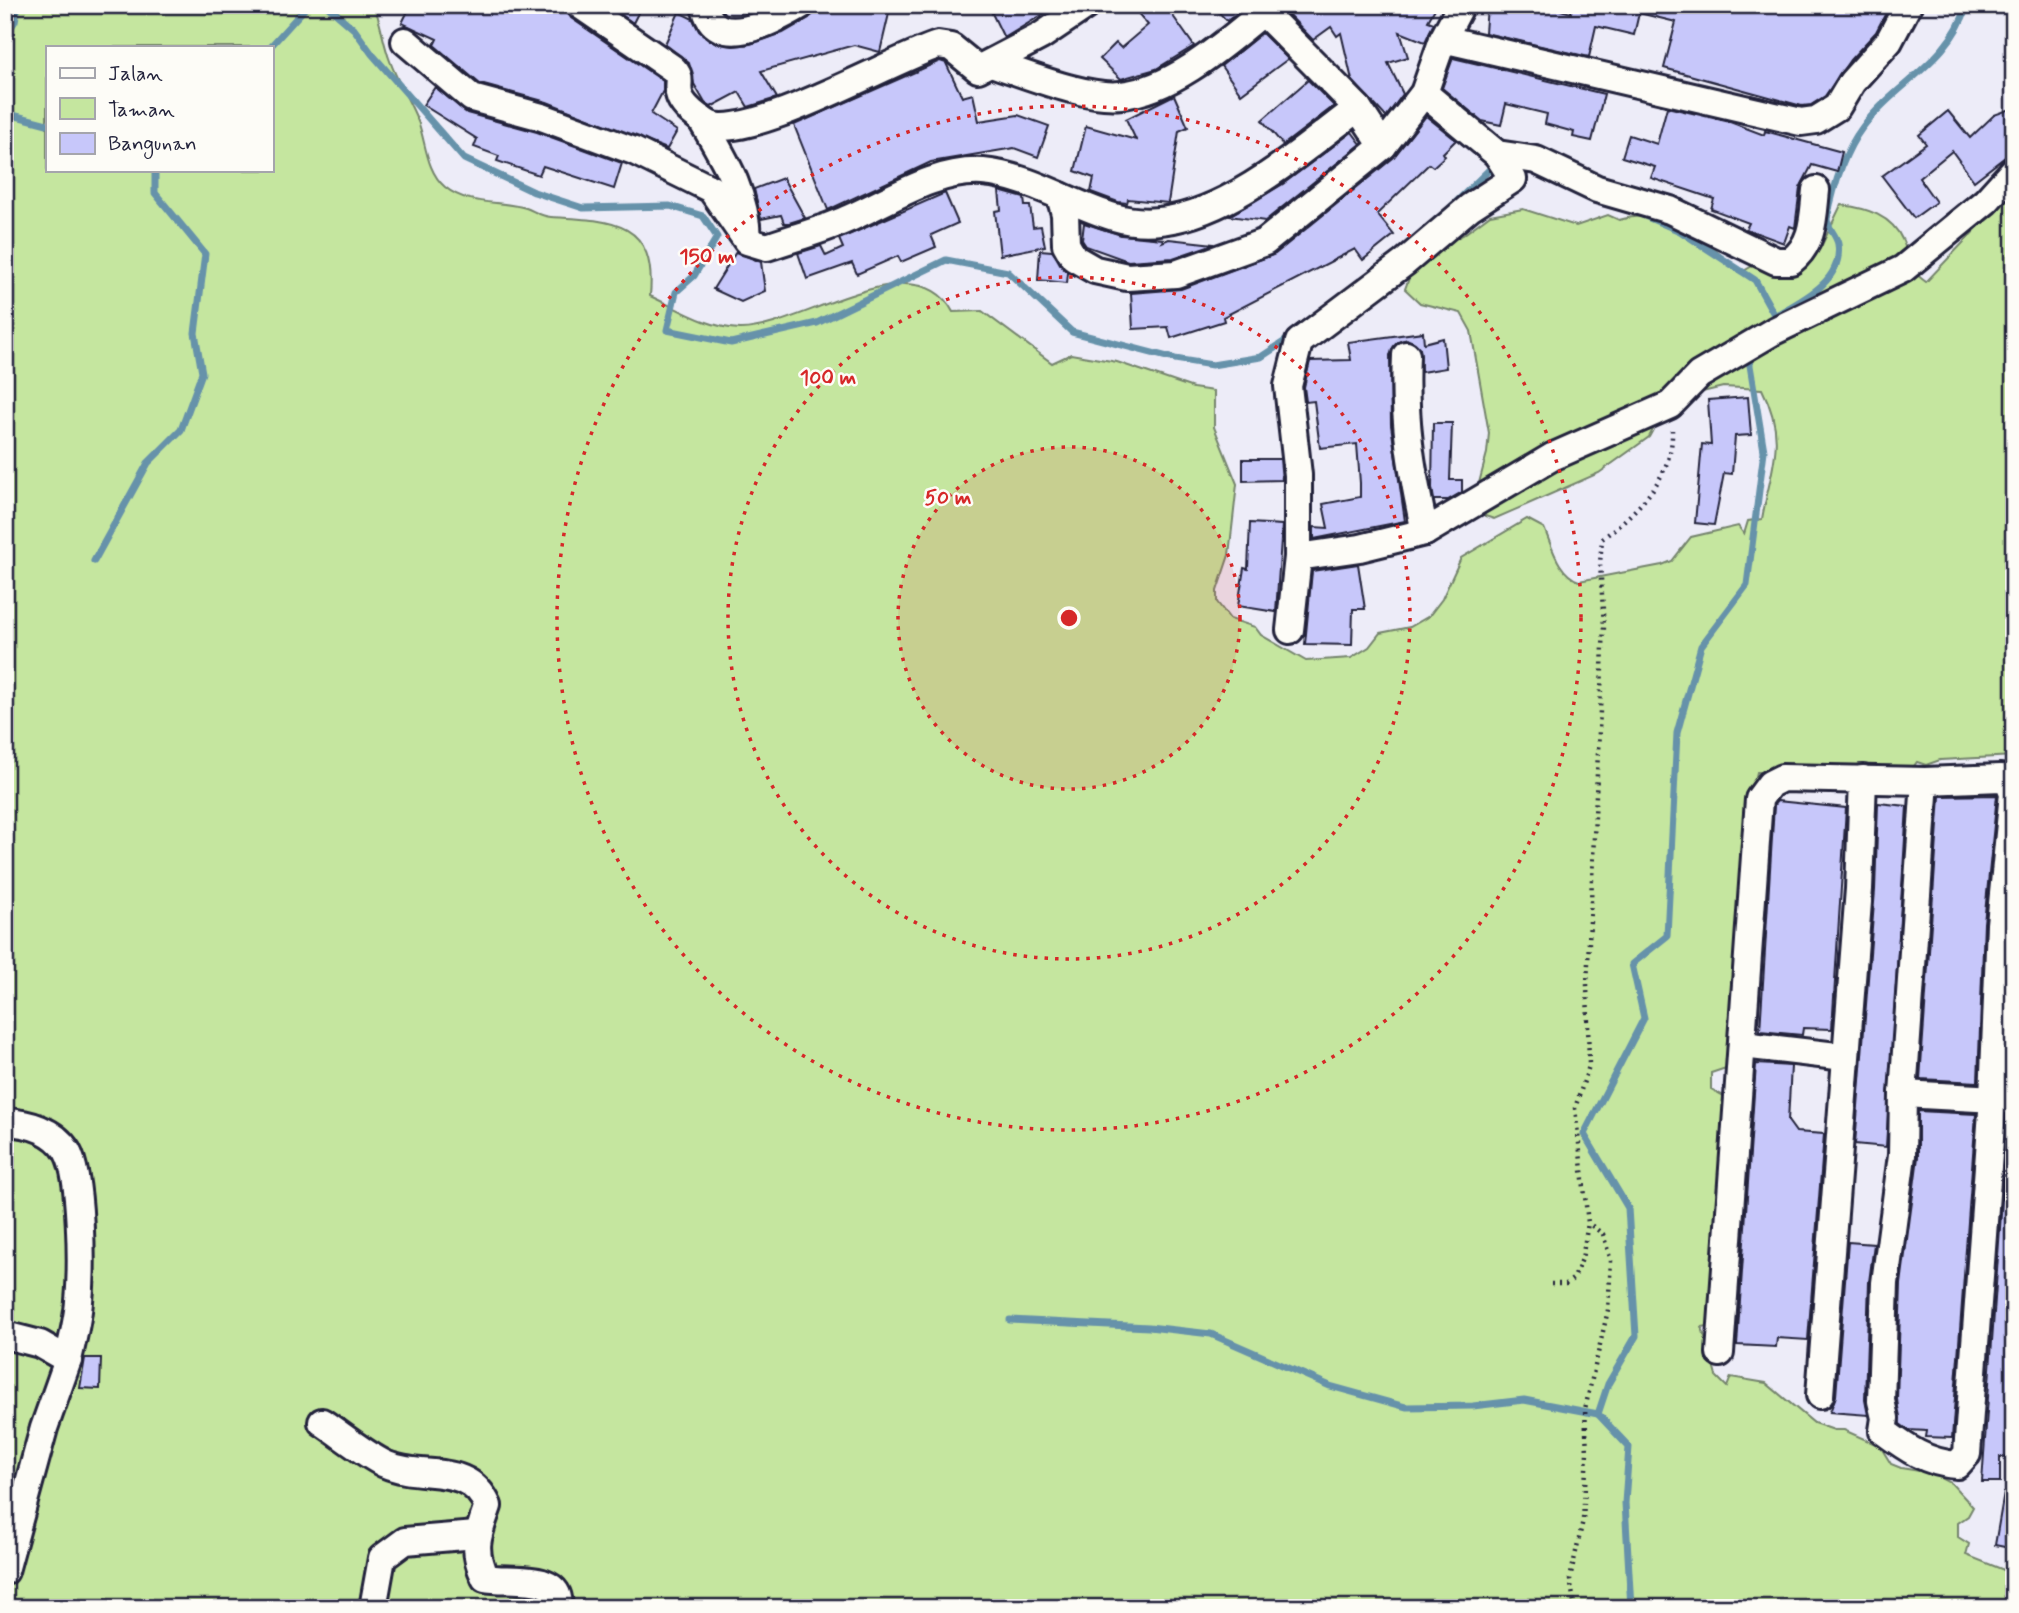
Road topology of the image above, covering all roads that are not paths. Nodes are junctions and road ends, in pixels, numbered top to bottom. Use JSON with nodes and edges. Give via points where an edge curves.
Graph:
{"nodes":[{"id":1,"x":580,"y":5,"type":"edge"},
{"id":2,"x":705,"y":5,"type":"edge"},
{"id":3,"x":801,"y":5,"type":"edge"},
{"id":4,"x":1087,"y":5,"type":"edge"},
{"id":5,"x":1461,"y":5,"type":"edge"},
{"id":6,"x":1908,"y":5,"type":"edge"},
{"id":7,"x":1268,"y":9,"type":"edge"},
{"id":8,"x":1443,"y":39,"type":"junction"},
{"id":9,"x":405,"y":41,"type":"dead end"},
{"id":10,"x":991,"y":63,"type":"junction"},
{"id":11,"x":1424,"y":93,"type":"junction"},
{"id":12,"x":1358,"y":108,"type":"junction"},
{"id":13,"x":701,"y":119,"type":"junction"},
{"id":14,"x":1383,"y":146,"type":"junction"},
{"id":15,"x":1501,"y":161,"type":"junction"},
{"id":16,"x":2014,"y":170,"type":"edge"},
{"id":17,"x":1816,"y":190,"type":"dead end"},
{"id":18,"x":1060,"y":196,"type":"junction"},
{"id":19,"x":747,"y":241,"type":"junction"},
{"id":20,"x":1406,"y":355,"type":"dead end"},
{"id":21,"x":1425,"y":532,"type":"junction"},
{"id":22,"x":1298,"y":556,"type":"junction"},
{"id":23,"x":1290,"y":630,"type":"dead end"},
{"id":24,"x":1863,"y":779,"type":"junction"},
{"id":25,"x":1925,"y":781,"type":"junction"},
{"id":26,"x":1743,"y":1045,"type":"junction"},
{"id":27,"x":1845,"y":1057,"type":"junction"},
{"id":28,"x":1903,"y":1094,"type":"junction"},
{"id":29,"x":2004,"y":1099,"type":"edge"},
{"id":30,"x":5,"y":1122,"type":"edge"},
{"id":31,"x":5,"y":1335,"type":"edge"},
{"id":32,"x":1720,"y":1353,"type":"dead end"},
{"id":33,"x":68,"y":1360,"type":"junction"},
{"id":34,"x":1820,"y":1395,"type":"dead end"},
{"id":35,"x":322,"y":1422,"type":"dead end"},
{"id":36,"x":476,"y":1535,"type":"junction"},
{"id":37,"x":5,"y":1571,"type":"edge"},
{"id":38,"x":373,"y":1608,"type":"edge"},
{"id":39,"x":558,"y":1608,"type":"edge"}],
"edges":[{"from":1,"to":13,"type":"street","via":[[672,68],[679,75],[683,103]]},
{"from":2,"to":3,"type":"street","via":[[707,19],[726,32],[754,27]]},
{"from":4,"to":10,"type":"street"},
{"from":5,"to":8,"type":"street"},
{"from":6,"to":8,"type":"street","via":[[1889,41],[1852,82],[1837,107],[1827,116],[1808,121]]},
{"from":7,"to":10,"type":"street","via":[[1208,57],[1147,90],[1119,96],[1067,88]]},
{"from":7,"to":12,"type":"street"},
{"from":8,"to":11,"type":"street"},
{"from":9,"to":19,"type":"street","via":[[472,98],[542,117],[634,151],[711,189]]},
{"from":10,"to":13,"type":"street","via":[[974,69],[950,47],[937,45],[762,119],[722,127]]},
{"from":11,"to":14,"type":"street"},
{"from":11,"to":15,"type":"street"},
{"from":12,"to":14,"type":"street"},
{"from":12,"to":18,"type":"street","via":[[1223,203],[1172,221],[1116,218]]},
{"from":13,"to":19,"type":"street","via":[[733,174],[743,201]]},
{"from":14,"to":18,"type":"street","via":[[1265,242],[1176,274],[1127,277],[1083,265],[1066,244]]},
{"from":15,"to":17,"type":"street","via":[[1536,160],[1597,189],[1670,210],[1776,261],[1791,261],[1811,235]]},
{"from":15,"to":22,"type":"street","via":[[1513,179],[1470,207],[1299,342],[1288,386],[1298,475]]},
{"from":16,"to":21,"type":"street","via":[[1986,201],[1903,269],[1774,331],[1699,375],[1670,405],[1552,457]]},
{"from":18,"to":19,"type":"street","via":[[982,172],[940,176],[842,221],[767,247]]},
{"from":20,"to":21,"type":"street","via":[[1408,455]]},
{"from":21,"to":22,"type":"street","via":[[1360,548]]},
{"from":22,"to":23,"type":"street"},
{"from":24,"to":25,"type":"street"},
{"from":24,"to":26,"type":"street","via":[[1782,778],[1759,799]]},
{"from":24,"to":27,"type":"street"},
{"from":25,"to":28,"type":"street"},
{"from":25,"to":29,"type":"street","via":[[2001,778],[2011,786],[2000,924]]},
{"from":26,"to":27,"type":"street"},
{"from":26,"to":32,"type":"street"},
{"from":27,"to":34,"type":"street"},
{"from":28,"to":29,"type":"street"},
{"from":28,"to":29,"type":"street","via":[[1902,1155],[1885,1283],[1883,1431],[1937,1464],[1956,1465],[1967,1454],[1969,1441]]},
{"from":30,"to":33,"type":"street","via":[[47,1132],[66,1150],[76,1178],[79,1302]]},
{"from":31,"to":33,"type":"street","via":[[40,1344]]},
{"from":33,"to":37,"type":"street","via":[[44,1428]]},
{"from":35,"to":36,"type":"street","via":[[390,1466],[471,1481],[488,1506]]},
{"from":36,"to":38,"type":"street","via":[[405,1541],[393,1549],[382,1558]]},
{"from":36,"to":39,"type":"street","via":[[478,1562],[485,1578],[545,1582],[559,1598]]}]}
